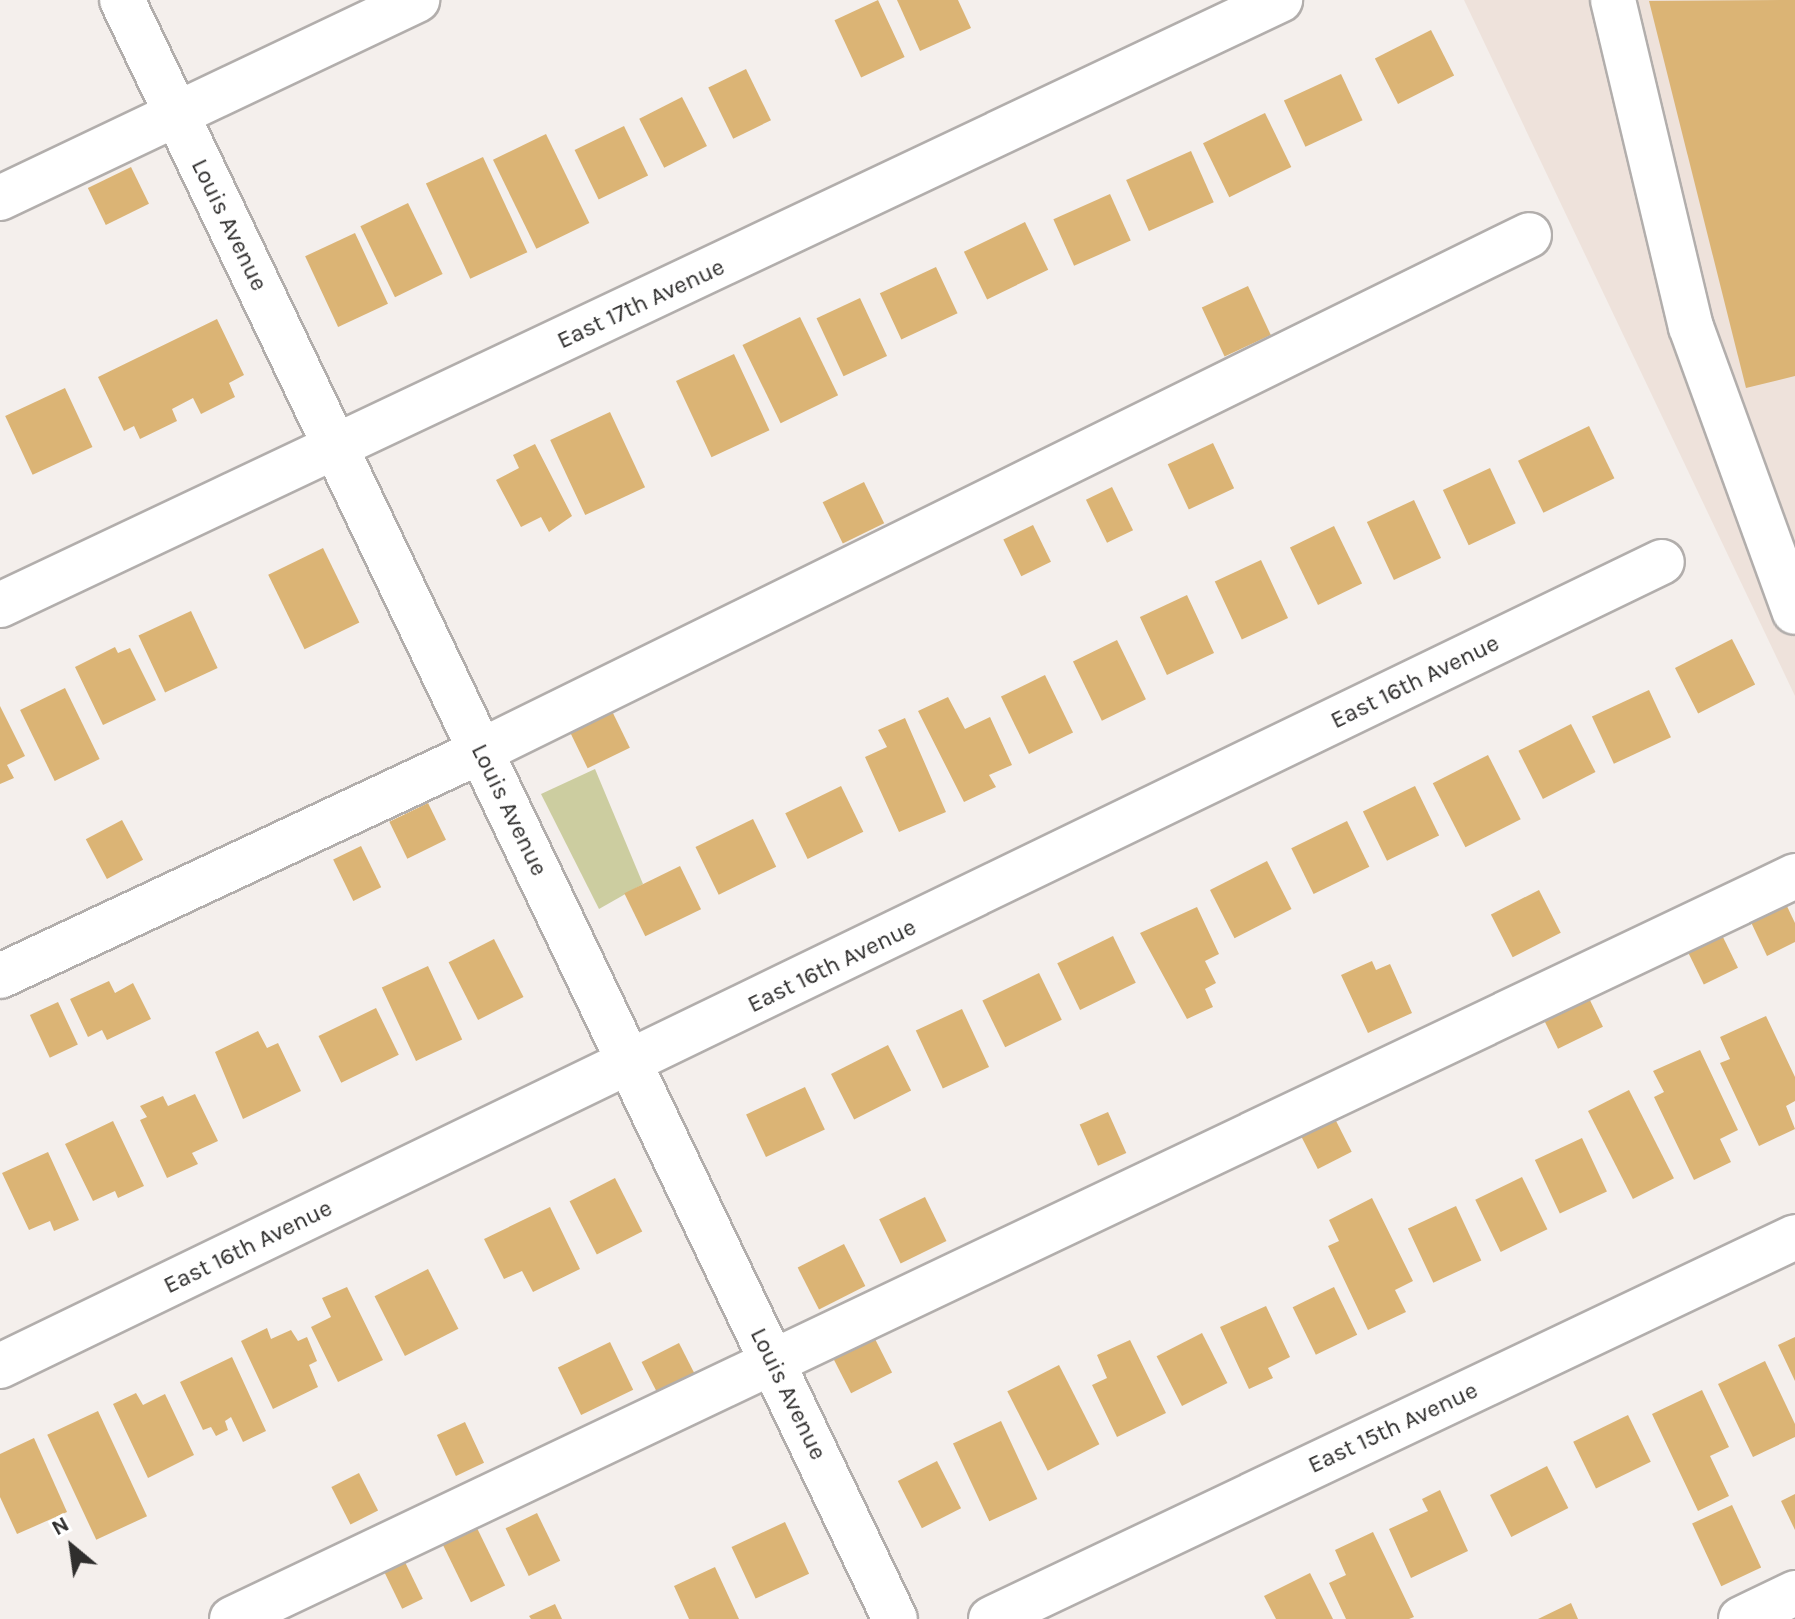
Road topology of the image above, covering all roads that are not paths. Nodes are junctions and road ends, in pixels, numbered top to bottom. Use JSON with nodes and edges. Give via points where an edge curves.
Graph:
{"nodes":[{"id":1,"x":122,"y":0,"type":"edge"},
{"id":2,"x":417,"y":0,"type":"edge"},
{"id":3,"x":1280,"y":0,"type":"edge"},
{"id":4,"x":1613,"y":0,"type":"edge"},
{"id":5,"x":177,"y":116,"type":"junction"},
{"id":6,"x":0,"y":198,"type":"edge"},
{"id":7,"x":1529,"y":235,"type":"dead end"},
{"id":8,"x":336,"y":448,"type":"junction"},
{"id":9,"x":1662,"y":562,"type":"dead end"},
{"id":10,"x":0,"y":605,"type":"edge"},
{"id":11,"x":1795,"y":612,"type":"edge"},
{"id":12,"x":481,"y":751,"type":"junction"},
{"id":13,"x":1795,"y":876,"type":"edge"},
{"id":14,"x":0,"y":976,"type":"edge"},
{"id":15,"x":630,"y":1064,"type":"junction"},
{"id":16,"x":1795,"y":1237,"type":"edge"},
{"id":17,"x":772,"y":1362,"type":"junction"},
{"id":18,"x":0,"y":1366,"type":"edge"},
{"id":19,"x":1795,"y":1593,"type":"edge"},
{"id":20,"x":232,"y":1619,"type":"edge"},
{"id":21,"x":895,"y":1619,"type":"edge"},
{"id":22,"x":991,"y":1619,"type":"edge"},
{"id":23,"x":1741,"y":1619,"type":"edge"}],
"edges":[{"from":1,"to":5,"type":"street","name":"Louis Avenue"},
{"from":2,"to":5,"type":"street"},
{"from":3,"to":8,"type":"street","name":"East 17th Avenue"},
{"from":4,"to":11,"type":"street","via":[[1691,327]]},
{"from":5,"to":6,"type":"street"},
{"from":5,"to":8,"type":"street","name":"Louis Avenue"},
{"from":7,"to":12,"type":"street"},
{"from":8,"to":10,"type":"street","name":"East 17th Avenue"},
{"from":8,"to":12,"type":"street","name":"Louis Avenue"},
{"from":9,"to":15,"type":"street","name":"East 16th Avenue"},
{"from":12,"to":14,"type":"street"},
{"from":12,"to":15,"type":"street","name":"Louis Avenue"},
{"from":13,"to":17,"type":"street"},
{"from":15,"to":17,"type":"street","name":"Louis Avenue"},
{"from":15,"to":18,"type":"street","name":"East 16th Avenue"},
{"from":16,"to":22,"type":"street","name":"East 15th Avenue"},
{"from":17,"to":20,"type":"street"},
{"from":17,"to":21,"type":"street","name":"Louis Avenue"},
{"from":19,"to":23,"type":"street"}]}
